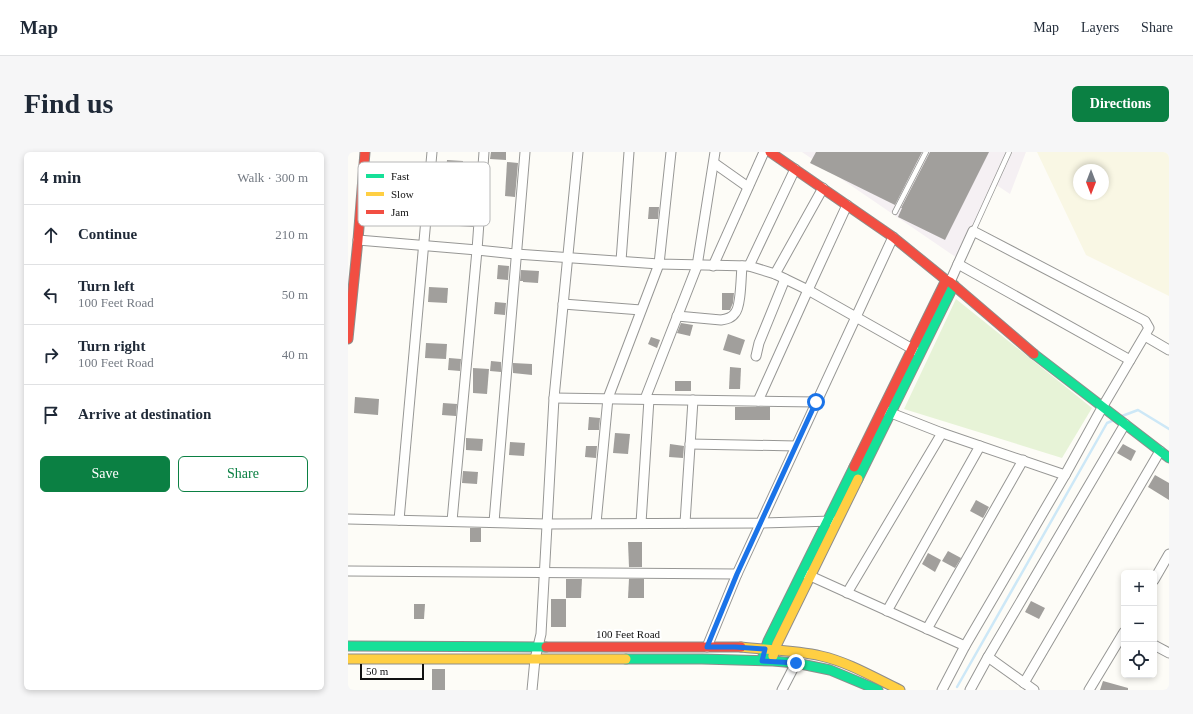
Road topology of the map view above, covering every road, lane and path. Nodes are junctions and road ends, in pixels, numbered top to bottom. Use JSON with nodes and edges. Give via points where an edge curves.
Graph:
{"nodes":[{"id":1,"x":365,"y":152,"type":"edge"},
{"id":2,"x":432,"y":152,"type":"edge"},
{"id":3,"x":484,"y":152,"type":"edge"},
{"id":4,"x":525,"y":152,"type":"edge"},
{"id":5,"x":578,"y":152,"type":"edge"},
{"id":6,"x":629,"y":152,"type":"edge"},
{"id":7,"x":671,"y":152,"type":"edge"},
{"id":8,"x":715,"y":152,"type":"edge"},
{"id":9,"x":764,"y":152,"type":"edge"},
{"id":10,"x":770,"y":152,"type":"edge"},
{"id":11,"x":926,"y":152,"type":"edge"},
{"id":12,"x":1009,"y":152,"type":"edge"},
{"id":13,"x":364,"y":162,"type":"edge"},
{"id":14,"x":431,"y":162,"type":"edge"},
{"id":15,"x":483,"y":162,"type":"edge"},
{"id":16,"x":714,"y":163,"type":"junction"},
{"id":17,"x":795,"y":169,"type":"junction"},
{"id":18,"x":748,"y":187,"type":"junction"},
{"id":19,"x":823,"y":188,"type":"junction"},
{"id":20,"x":847,"y":205,"type":"junction"},
{"id":21,"x":895,"y":212,"type":"dead end"},
{"id":22,"x":359,"y":226,"type":"edge"},
{"id":23,"x":425,"y":226,"type":"edge"},
{"id":24,"x":479,"y":226,"type":"edge"},
{"id":25,"x":973,"y":231,"type":"junction"},
{"id":26,"x":893,"y":237,"type":"junction"},
{"id":27,"x":358,"y":240,"type":"junction"},
{"id":28,"x":423,"y":246,"type":"junction"},
{"id":29,"x":477,"y":250,"type":"junction"},
{"id":30,"x":516,"y":254,"type":"junction"},
{"id":31,"x":568,"y":257,"type":"junction"},
{"id":32,"x":620,"y":261,"type":"junction"},
{"id":33,"x":659,"y":264,"type":"junction"},
{"id":34,"x":958,"y":264,"type":"junction"},
{"id":35,"x":697,"y":266,"type":"junction"},
{"id":36,"x":713,"y":266,"type":"junction"},
{"id":37,"x":746,"y":266,"type":"junction"},
{"id":38,"x":775,"y":274,"type":"junction"},
{"id":39,"x":785,"y":279,"type":"junction"},
{"id":40,"x":950,"y":282,"type":"junction"},
{"id":41,"x":808,"y":290,"type":"junction"},
{"id":42,"x":563,"y":304,"type":"junction"},
{"id":43,"x":641,"y":310,"type":"junction"},
{"id":44,"x":677,"y":316,"type":"junction"},
{"id":45,"x":856,"y":318,"type":"junction"},
{"id":46,"x":348,"y":333,"type":"edge"},
{"id":47,"x":1145,"y":336,"type":"junction"},
{"id":48,"x":348,"y":339,"type":"edge"},
{"id":49,"x":1169,"y":350,"type":"edge"},
{"id":50,"x":916,"y":351,"type":"junction"},
{"id":51,"x":756,"y":356,"type":"dead end"},
{"id":52,"x":1130,"y":360,"type":"junction"},
{"id":53,"x":554,"y":398,"type":"junction"},
{"id":54,"x":608,"y":398,"type":"junction"},
{"id":55,"x":647,"y":399,"type":"junction"},
{"id":56,"x":693,"y":400,"type":"junction"},
{"id":57,"x":758,"y":401,"type":"junction"},
{"id":58,"x":816,"y":402,"type":"junction"},
{"id":59,"x":1102,"y":406,"type":"junction"},
{"id":60,"x":887,"y":411,"type":"junction"},
{"id":61,"x":1125,"y":424,"type":"junction"},
{"id":62,"x":942,"y":433,"type":"junction"},
{"id":63,"x":690,"y":444,"type":"junction"},
{"id":64,"x":796,"y":446,"type":"junction"},
{"id":65,"x":980,"y":446,"type":"junction"},
{"id":66,"x":1160,"y":451,"type":"junction"},
{"id":67,"x":1169,"y":458,"type":"edge"},
{"id":68,"x":1023,"y":460,"type":"junction"},
{"id":69,"x":1066,"y":475,"type":"junction"},
{"id":70,"x":348,"y":519,"type":"edge"},
{"id":71,"x":399,"y":520,"type":"junction"},
{"id":72,"x":452,"y":521,"type":"junction"},
{"id":73,"x":827,"y":521,"type":"junction"},
{"id":74,"x":838,"y":521,"type":"junction"},
{"id":75,"x":494,"y":522,"type":"junction"},
{"id":76,"x":596,"y":523,"type":"junction"},
{"id":77,"x":641,"y":523,"type":"junction"},
{"id":78,"x":685,"y":523,"type":"junction"},
{"id":79,"x":761,"y":523,"type":"junction"},
{"id":80,"x":546,"y":524,"type":"junction"},
{"id":81,"x":1169,"y":554,"type":"edge"},
{"id":82,"x":348,"y":571,"type":"edge"},
{"id":83,"x":544,"y":572,"type":"junction"},
{"id":84,"x":737,"y":574,"type":"junction"},
{"id":85,"x":806,"y":574,"type":"junction"},
{"id":86,"x":1157,"y":575,"type":"edge"},
{"id":87,"x":847,"y":593,"type":"junction"},
{"id":88,"x":887,"y":612,"type":"junction"},
{"id":89,"x":927,"y":629,"type":"junction"},
{"id":90,"x":1121,"y":637,"type":"edge"},
{"id":91,"x":348,"y":646,"type":"edge"},
{"id":92,"x":539,"y":646,"type":"junction"},
{"id":93,"x":965,"y":646,"type":"junction"},
{"id":94,"x":707,"y":647,"type":"junction"},
{"id":95,"x":1157,"y":647,"type":"edge"},
{"id":96,"x":765,"y":649,"type":"junction"},
{"id":97,"x":774,"y":650,"type":"junction"},
{"id":98,"x":1169,"y":653,"type":"edge"},
{"id":99,"x":988,"y":657,"type":"junction"},
{"id":100,"x":348,"y":659,"type":"edge"},
{"id":101,"x":535,"y":659,"type":"junction"},
{"id":102,"x":767,"y":661,"type":"junction"},
{"id":103,"x":796,"y":663,"type":"junction"},
{"id":104,"x":1024,"y":683,"type":"junction"},
{"id":105,"x":532,"y":690,"type":"edge"},
{"id":106,"x":782,"y":690,"type":"edge"},
{"id":107,"x":878,"y":690,"type":"edge"},
{"id":108,"x":900,"y":690,"type":"edge"},
{"id":109,"x":942,"y":690,"type":"edge"},
{"id":110,"x":970,"y":690,"type":"edge"},
{"id":111,"x":1034,"y":690,"type":"edge"},
{"id":112,"x":1089,"y":690,"type":"edge"}],
"edges":[{"from":1,"to":13,"type":"street"},
{"from":2,"to":14,"type":"street"},
{"from":3,"to":15,"type":"street"},
{"from":4,"to":30,"type":"street"},
{"from":5,"to":31,"type":"street"},
{"from":6,"to":32,"type":"street"},
{"from":7,"to":33,"type":"street"},
{"from":8,"to":16,"type":"street"},
{"from":9,"to":18,"type":"street"},
{"from":10,"to":17,"type":"street"},
{"from":11,"to":21,"type":"lane"},
{"from":12,"to":25,"type":"lane"},
{"from":16,"to":18,"type":"street"},
{"from":16,"to":35,"type":"street"},
{"from":17,"to":19,"type":"street"},
{"from":17,"to":37,"type":"street"},
{"from":18,"to":36,"type":"street"},
{"from":19,"to":20,"type":"street"},
{"from":19,"to":38,"type":"street"},
{"from":20,"to":26,"type":"street"},
{"from":20,"to":41,"type":"street"},
{"from":22,"to":27,"type":"street"},
{"from":23,"to":28,"type":"street"},
{"from":24,"to":29,"type":"street"},
{"from":25,"to":34,"type":"street"},
{"from":25,"to":47,"type":"street","via":[[1145,321],[1149,328]]},
{"from":26,"to":40,"type":"street"},
{"from":26,"to":45,"type":"street"},
{"from":27,"to":28,"type":"street"},
{"from":27,"to":46,"type":"street"},
{"from":28,"to":29,"type":"street"},
{"from":28,"to":71,"type":"street"},
{"from":29,"to":30,"type":"street"},
{"from":29,"to":72,"type":"street"},
{"from":30,"to":31,"type":"street"},
{"from":30,"to":75,"type":"street"},
{"from":31,"to":32,"type":"street"},
{"from":31,"to":42,"type":"street"},
{"from":32,"to":33,"type":"street"},
{"from":33,"to":35,"type":"street"},
{"from":33,"to":43,"type":"street"},
{"from":34,"to":40,"type":"street"},
{"from":34,"to":52,"type":"street"},
{"from":35,"to":36,"type":"street"},
{"from":35,"to":44,"type":"street"},
{"from":36,"to":37,"type":"street"},
{"from":37,"to":38,"type":"street"},
{"from":37,"to":44,"type":"street","via":[[738,308],[733,316],[721,320]]},
{"from":38,"to":39,"type":"street"},
{"from":39,"to":41,"type":"street"},
{"from":39,"to":51,"type":"street"},
{"from":40,"to":50,"type":"street"},
{"from":40,"to":59,"type":"street","via":[[1026,348]]},
{"from":41,"to":45,"type":"street"},
{"from":41,"to":57,"type":"street"},
{"from":42,"to":43,"type":"street"},
{"from":42,"to":53,"type":"street"},
{"from":43,"to":54,"type":"street"},
{"from":44,"to":55,"type":"street"},
{"from":45,"to":50,"type":"street"},
{"from":45,"to":58,"type":"street"},
{"from":46,"to":48,"type":"street"},
{"from":47,"to":49,"type":"street"},
{"from":47,"to":52,"type":"street"},
{"from":50,"to":60,"type":"street"},
{"from":52,"to":59,"type":"street"},
{"from":53,"to":54,"type":"street"},
{"from":53,"to":80,"type":"street"},
{"from":54,"to":55,"type":"street"},
{"from":54,"to":76,"type":"street"},
{"from":55,"to":56,"type":"street"},
{"from":55,"to":77,"type":"street"},
{"from":56,"to":57,"type":"street"},
{"from":56,"to":63,"type":"street"},
{"from":57,"to":58,"type":"street"},
{"from":58,"to":64,"type":"street"},
{"from":59,"to":61,"type":"street"},
{"from":59,"to":69,"type":"street"},
{"from":60,"to":62,"type":"street"},
{"from":60,"to":73,"type":"street"},
{"from":60,"to":74,"type":"street"},
{"from":61,"to":66,"type":"street"},
{"from":61,"to":99,"type":"street"},
{"from":62,"to":65,"type":"street"},
{"from":62,"to":87,"type":"street"},
{"from":63,"to":64,"type":"street"},
{"from":63,"to":78,"type":"street"},
{"from":64,"to":79,"type":"street"},
{"from":65,"to":68,"type":"street"},
{"from":65,"to":88,"type":"street"},
{"from":66,"to":67,"type":"street"},
{"from":66,"to":104,"type":"street"},
{"from":68,"to":69,"type":"street"},
{"from":68,"to":89,"type":"street"},
{"from":69,"to":93,"type":"street"},
{"from":70,"to":71,"type":"street"},
{"from":71,"to":72,"type":"street"},
{"from":72,"to":75,"type":"street"},
{"from":73,"to":74,"type":"street"},
{"from":73,"to":79,"type":"street"},
{"from":73,"to":85,"type":"street"},
{"from":74,"to":85,"type":"street"},
{"from":75,"to":80,"type":"street"},
{"from":76,"to":77,"type":"street"},
{"from":76,"to":80,"type":"street"},
{"from":77,"to":78,"type":"street"},
{"from":78,"to":79,"type":"street"},
{"from":79,"to":84,"type":"street"},
{"from":80,"to":83,"type":"street"},
{"from":81,"to":86,"type":"street"},
{"from":82,"to":83,"type":"street"},
{"from":83,"to":84,"type":"street"},
{"from":83,"to":92,"type":"street"},
{"from":84,"to":94,"type":"street"},
{"from":85,"to":87,"type":"street"},
{"from":85,"to":96,"type":"street"},
{"from":85,"to":97,"type":"street"},
{"from":87,"to":88,"type":"street"},
{"from":88,"to":89,"type":"street"},
{"from":89,"to":93,"type":"street"},
{"from":90,"to":112,"type":"street"},
{"from":91,"to":92,"type":"street","name":"100 Feet Road"},
{"from":92,"to":94,"type":"street","name":"100 Feet Road"},
{"from":92,"to":101,"type":"street"},
{"from":93,"to":109,"type":"street"},
{"from":94,"to":96,"type":"street","name":"100 Feet Road"},
{"from":95,"to":98,"type":"street"},
{"from":96,"to":97,"type":"street","name":"100 Feet Road"},
{"from":96,"to":102,"type":"street"},
{"from":97,"to":102,"type":"street"},
{"from":97,"to":108,"type":"street","name":"100 Feet Road","via":[[822,656]]},
{"from":99,"to":104,"type":"street"},
{"from":99,"to":110,"type":"street"},
{"from":100,"to":101,"type":"street"},
{"from":101,"to":102,"type":"street"},
{"from":101,"to":105,"type":"street"},
{"from":102,"to":103,"type":"street"},
{"from":103,"to":106,"type":"street"},
{"from":103,"to":107,"type":"street","via":[[830,670]]},
{"from":104,"to":111,"type":"street"}]}
